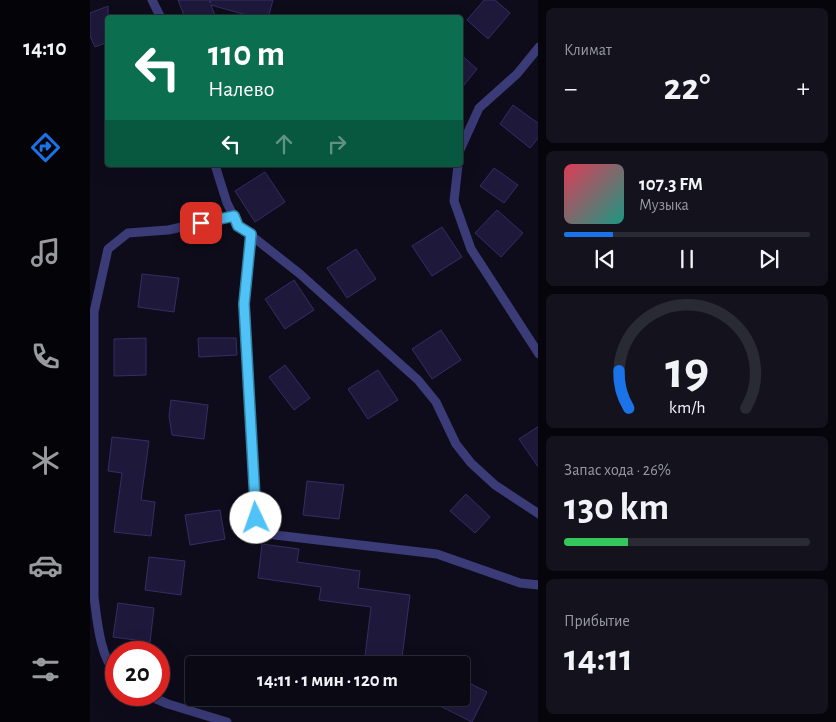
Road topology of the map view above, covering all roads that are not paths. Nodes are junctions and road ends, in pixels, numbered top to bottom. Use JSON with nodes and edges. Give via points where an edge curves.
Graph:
{"nodes":[{"id":1,"x":152,"y":0,"type":"edge"},
{"id":2,"x":160,"y":15,"type":"edge"},
{"id":3,"x":538,"y":47,"type":"edge"},
{"id":4,"x":463,"y":143,"type":"edge"},
{"id":5,"x":216,"y":167,"type":"edge"},
{"id":6,"x":458,"y":167,"type":"edge"},
{"id":7,"x":234,"y":216,"type":"junction"},
{"id":8,"x":251,"y":234,"type":"junction"},
{"id":9,"x":538,"y":354,"type":"edge"},
{"id":10,"x":538,"y":514,"type":"edge"},
{"id":11,"x":538,"y":585,"type":"edge"},
{"id":12,"x":105,"y":652,"type":"edge"},
{"id":13,"x":170,"y":705,"type":"edge"},
{"id":14,"x":227,"y":722,"type":"edge"}],
"edges":[{"from":1,"to":2,"type":"lane"},
{"from":3,"to":4,"type":"lane","via":[[517,74],[479,108]]},
{"from":5,"to":7,"type":"lane"},
{"from":6,"to":9,"type":"lane","via":[[454,201],[471,249]]},
{"from":7,"to":8,"type":"lane","via":[[238,226]]},
{"from":7,"to":12,"type":"lane","via":[[168,230],[128,233],[108,249],[94,312],[94,597]]},
{"from":8,"to":10,"type":"lane","via":[[418,380],[436,402],[456,444],[471,463],[495,485]]},
{"from":8,"to":11,"type":"lane","via":[[244,304],[256,518],[262,530],[275,535],[437,554],[520,583]]},
{"from":13,"to":14,"type":"lane"}]}
